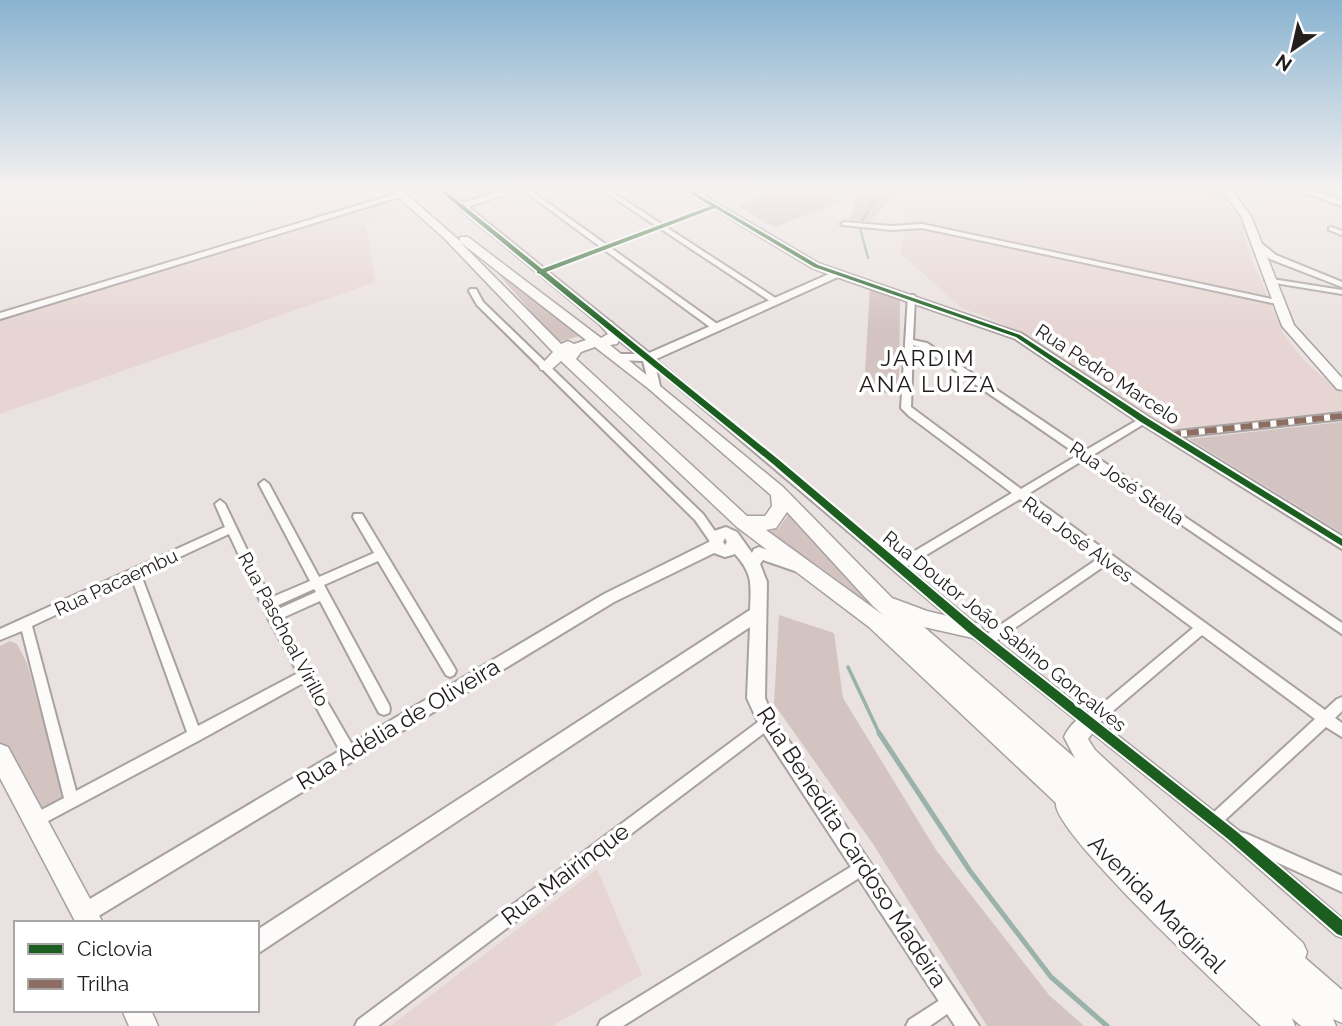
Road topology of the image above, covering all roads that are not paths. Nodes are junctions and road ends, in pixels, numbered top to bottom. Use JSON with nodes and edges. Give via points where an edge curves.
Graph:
{"nodes":[{"id":1,"x":254,"y":236,"type":"edge"},
{"id":2,"x":448,"y":236,"type":"edge"},
{"id":3,"x":459,"y":236,"type":"edge"},
{"id":4,"x":500,"y":236,"type":"edge"},
{"id":5,"x":588,"y":236,"type":"edge"},
{"id":6,"x":676,"y":236,"type":"edge"},
{"id":7,"x":766,"y":236,"type":"edge"},
{"id":8,"x":968,"y":236,"type":"edge"},
{"id":9,"x":1254,"y":236,"type":"edge"},
{"id":10,"x":1258,"y":245,"type":"junction"},
{"id":11,"x":1264,"y":267,"type":"junction"},
{"id":12,"x":1311,"y":272,"type":"junction"},
{"id":13,"x":837,"y":274,"type":"junction"},
{"id":14,"x":1269,"y":280,"type":"junction"},
{"id":15,"x":1342,"y":285,"type":"edge"},
{"id":16,"x":473,"y":291,"type":"dead end"},
{"id":17,"x":1342,"y":292,"type":"edge"},
{"id":18,"x":911,"y":297,"type":"junction"},
{"id":19,"x":776,"y":301,"type":"junction"},
{"id":20,"x":1277,"y":302,"type":"junction"},
{"id":21,"x":0,"y":316,"type":"edge"},
{"id":22,"x":607,"y":324,"type":"junction"},
{"id":23,"x":717,"y":328,"type":"junction"},
{"id":24,"x":594,"y":341,"type":"junction"},
{"id":25,"x":909,"y":341,"type":"junction"},
{"id":26,"x":564,"y":356,"type":"junction"},
{"id":27,"x":617,"y":356,"type":"junction"},
{"id":28,"x":546,"y":367,"type":"junction"},
{"id":29,"x":664,"y":370,"type":"joint"},
{"id":30,"x":651,"y":371,"type":"junction"},
{"id":31,"x":1342,"y":386,"type":"edge"},
{"id":32,"x":1342,"y":416,"type":"edge"},
{"id":33,"x":1144,"y":420,"type":"junction"},
{"id":34,"x":1169,"y":435,"type":"junction"},
{"id":35,"x":1084,"y":454,"type":"junction"},
{"id":36,"x":264,"y":484,"type":"dead end"},
{"id":37,"x":1018,"y":494,"type":"junction"},
{"id":38,"x":781,"y":496,"type":"junction"},
{"id":39,"x":220,"y":503,"type":"dead end"},
{"id":40,"x":358,"y":517,"type":"dead end"},
{"id":41,"x":743,"y":522,"type":"junction"},
{"id":42,"x":232,"y":528,"type":"junction"},
{"id":43,"x":722,"y":543,"type":"junction"},
{"id":44,"x":1342,"y":543,"type":"edge"},
{"id":45,"x":381,"y":555,"type":"junction"},
{"id":46,"x":1105,"y":559,"type":"junction"},
{"id":47,"x":753,"y":564,"type":"junction"},
{"id":48,"x":897,"y":567,"type":"junction"},
{"id":49,"x":135,"y":573,"type":"junction"},
{"id":50,"x":814,"y":573,"type":"junction"},
{"id":51,"x":320,"y":588,"type":"junction"},
{"id":52,"x":880,"y":600,"type":"junction"},
{"id":53,"x":270,"y":611,"type":"junction"},
{"id":54,"x":758,"y":613,"type":"junction"},
{"id":55,"x":26,"y":624,"type":"junction"},
{"id":56,"x":1202,"y":628,"type":"junction"},
{"id":57,"x":1342,"y":629,"type":"edge"},
{"id":58,"x":0,"y":635,"type":"edge"},
{"id":59,"x":980,"y":635,"type":"junction"},
{"id":60,"x":450,"y":671,"type":"dead end"},
{"id":61,"x":307,"y":674,"type":"junction"},
{"id":62,"x":1342,"y":704,"type":"edge"},
{"id":63,"x":384,"y":709,"type":"dead end"},
{"id":64,"x":1325,"y":718,"type":"junction"},
{"id":65,"x":766,"y":723,"type":"junction"},
{"id":66,"x":1089,"y":723,"type":"junction"},
{"id":67,"x":1342,"y":732,"type":"edge"},
{"id":68,"x":195,"y":736,"type":"junction"},
{"id":69,"x":349,"y":753,"type":"junction"},
{"id":70,"x":0,"y":755,"type":"edge"},
{"id":71,"x":1040,"y":774,"type":"junction"},
{"id":72,"x":72,"y":802,"type":"junction"},
{"id":73,"x":35,"y":821,"type":"junction"},
{"id":74,"x":1214,"y":821,"type":"junction"},
{"id":75,"x":1232,"y":835,"type":"junction"},
{"id":76,"x":862,"y":868,"type":"junction"},
{"id":77,"x":1342,"y":884,"type":"edge"},
{"id":78,"x":88,"y":918,"type":"edge"},
{"id":79,"x":1342,"y":929,"type":"edge"},
{"id":80,"x":259,"y":942,"type":"edge"},
{"id":81,"x":951,"y":1001,"type":"junction"},
{"id":82,"x":1342,"y":1003,"type":"edge"},
{"id":83,"x":1342,"y":1009,"type":"edge"},
{"id":84,"x":364,"y":1026,"type":"edge"},
{"id":85,"x":607,"y":1026,"type":"edge"},
{"id":86,"x":915,"y":1026,"type":"edge"},
{"id":87,"x":968,"y":1026,"type":"edge"},
{"id":88,"x":1281,"y":1026,"type":"edge"},
{"id":89,"x":1322,"y":1026,"type":"edge"}],
"edges":[{"from":1,"to":21,"type":"street"},
{"from":2,"to":26,"type":"main road"},
{"from":3,"to":24,"type":"main road"},
{"from":4,"to":22,"type":"street"},
{"from":5,"to":23,"type":"street"},
{"from":6,"to":19,"type":"street"},
{"from":7,"to":13,"type":"street","name":"Rua Pedro Marcelo"},
{"from":8,"to":20,"type":"street"},
{"from":9,"to":10,"type":"main road"},
{"from":10,"to":11,"type":"main road"},
{"from":10,"to":12,"type":"street","via":[[1273,257]]},
{"from":11,"to":12,"type":"street","via":[[1279,265]]},
{"from":11,"to":14,"type":"main road"},
{"from":12,"to":15,"type":"street"},
{"from":13,"to":18,"type":"street","name":"Rua Pedro Marcelo"},
{"from":13,"to":19,"type":"street"},
{"from":14,"to":17,"type":"street"},
{"from":14,"to":20,"type":"main road"},
{"from":16,"to":28,"type":"street","name":"Rua Benedita Cardoso Madeira"},
{"from":18,"to":25,"type":"street","name":"Rua José Alves"},
{"from":18,"to":33,"type":"street","name":"Rua Pedro Marcelo","via":[[1018,336]]},
{"from":19,"to":23,"type":"street"},
{"from":20,"to":31,"type":"main road","via":[[1288,326]]},
{"from":22,"to":24,"type":"main road","via":[[615,337],[612,341]]},
{"from":22,"to":30,"type":"street"},
{"from":23,"to":30,"type":"street"},
{"from":24,"to":26,"type":"main road"},
{"from":24,"to":27,"type":"main road"},
{"from":25,"to":35,"type":"street","name":"Rua José Stella","via":[[924,345]]},
{"from":25,"to":37,"type":"street","name":"Rua José Alves","via":[[906,408]]},
{"from":26,"to":28,"type":"main road"},
{"from":26,"to":41,"type":"main road"},
{"from":27,"to":30,"type":"main road"},
{"from":27,"to":30,"type":"street"},
{"from":28,"to":43,"type":"street","name":"Rua Benedita Cardoso Madeira"},
{"from":29,"to":30,"type":"street"},
{"from":29,"to":48,"type":"street","name":"Rua Doutor João Sabino Gonçalves"},
{"from":30,"to":38,"type":"main road"},
{"from":32,"to":34,"type":"street"},
{"from":33,"to":34,"type":"street","name":"Rua Pedro Marcelo"},
{"from":33,"to":35,"type":"street"},
{"from":34,"to":44,"type":"street","name":"Rua Pedro Marcelo"},
{"from":35,"to":37,"type":"street"},
{"from":35,"to":57,"type":"street","name":"Rua José Stella"},
{"from":36,"to":51,"type":"street"},
{"from":37,"to":46,"type":"street","name":"Rua José Alves"},
{"from":37,"to":48,"type":"street"},
{"from":38,"to":41,"type":"main road","via":[[781,507],[770,523]]},
{"from":38,"to":52,"type":"main road"},
{"from":39,"to":42,"type":"street","name":"Rua Paschoal Virillo"},
{"from":40,"to":45,"type":"street"},
{"from":41,"to":50,"type":"main road"},
{"from":42,"to":49,"type":"street","name":"Rua Pacaembu"},
{"from":42,"to":53,"type":"street","name":"Rua Paschoal Virillo"},
{"from":43,"to":47,"type":"street","name":"Rua Benedita Cardoso Madeira"},
{"from":43,"to":69,"type":"street","name":"Rua Adélia de Oliveira","via":[[608,598]]},
{"from":45,"to":51,"type":"street"},
{"from":45,"to":60,"type":"street"},
{"from":46,"to":56,"type":"street","name":"Rua José Alves"},
{"from":46,"to":59,"type":"street"},
{"from":47,"to":50,"type":"street","via":[[754,557],[765,553]]},
{"from":47,"to":54,"type":"street","name":"Rua Benedita Cardoso Madeira","via":[[761,595]]},
{"from":48,"to":59,"type":"street","name":"Rua Doutor João Sabino Gonçalves"},
{"from":49,"to":55,"type":"street","name":"Rua Pacaembu"},
{"from":49,"to":68,"type":"street"},
{"from":50,"to":71,"type":"main road","via":[[876,621]]},
{"from":51,"to":53,"type":"street"},
{"from":51,"to":63,"type":"street"},
{"from":52,"to":59,"type":"main road"},
{"from":52,"to":83,"type":"main road"},
{"from":53,"to":61,"type":"street","name":"Rua Paschoal Virillo"},
{"from":54,"to":65,"type":"street","name":"Rua Benedita Cardoso Madeira","via":[[756,698]]},
{"from":54,"to":80,"type":"street"},
{"from":55,"to":58,"type":"street","name":"Rua Pacaembu"},
{"from":55,"to":72,"type":"street"},
{"from":56,"to":64,"type":"street","name":"Rua José Alves"},
{"from":56,"to":66,"type":"street"},
{"from":59,"to":66,"type":"street","name":"Rua Doutor João Sabino Gonçalves"},
{"from":61,"to":68,"type":"street"},
{"from":61,"to":69,"type":"street","name":"Rua Paschoal Virillo"},
{"from":62,"to":64,"type":"street"},
{"from":64,"to":67,"type":"street","name":"Rua José Alves"},
{"from":64,"to":74,"type":"street"},
{"from":65,"to":76,"type":"street","name":"Rua Benedita Cardoso Madeira"},
{"from":65,"to":84,"type":"street","name":"Rua Mairinque"},
{"from":66,"to":74,"type":"street","name":"Rua Doutor João Sabino Gonçalves"},
{"from":66,"to":82,"type":"main road","via":[[1075,737],[1087,758],[1249,908]]},
{"from":68,"to":72,"type":"street"},
{"from":69,"to":78,"type":"street","name":"Rua Adélia de Oliveira"},
{"from":70,"to":73,"type":"main road"},
{"from":71,"to":88,"type":"main road","name":"Avenida Marginal","via":[[1098,850]]},
{"from":71,"to":89,"type":"main road"},
{"from":72,"to":73,"type":"street"},
{"from":73,"to":78,"type":"main road"},
{"from":74,"to":75,"type":"street","name":"Rua Doutor João Sabino Gonçalves"},
{"from":75,"to":77,"type":"street"},
{"from":75,"to":79,"type":"street","name":"Rua Doutor João Sabino Gonçalves"},
{"from":76,"to":81,"type":"street","name":"Rua Benedita Cardoso Madeira"},
{"from":76,"to":85,"type":"street"},
{"from":81,"to":86,"type":"street"},
{"from":81,"to":87,"type":"street","name":"Rua Benedita Cardoso Madeira"}]}
